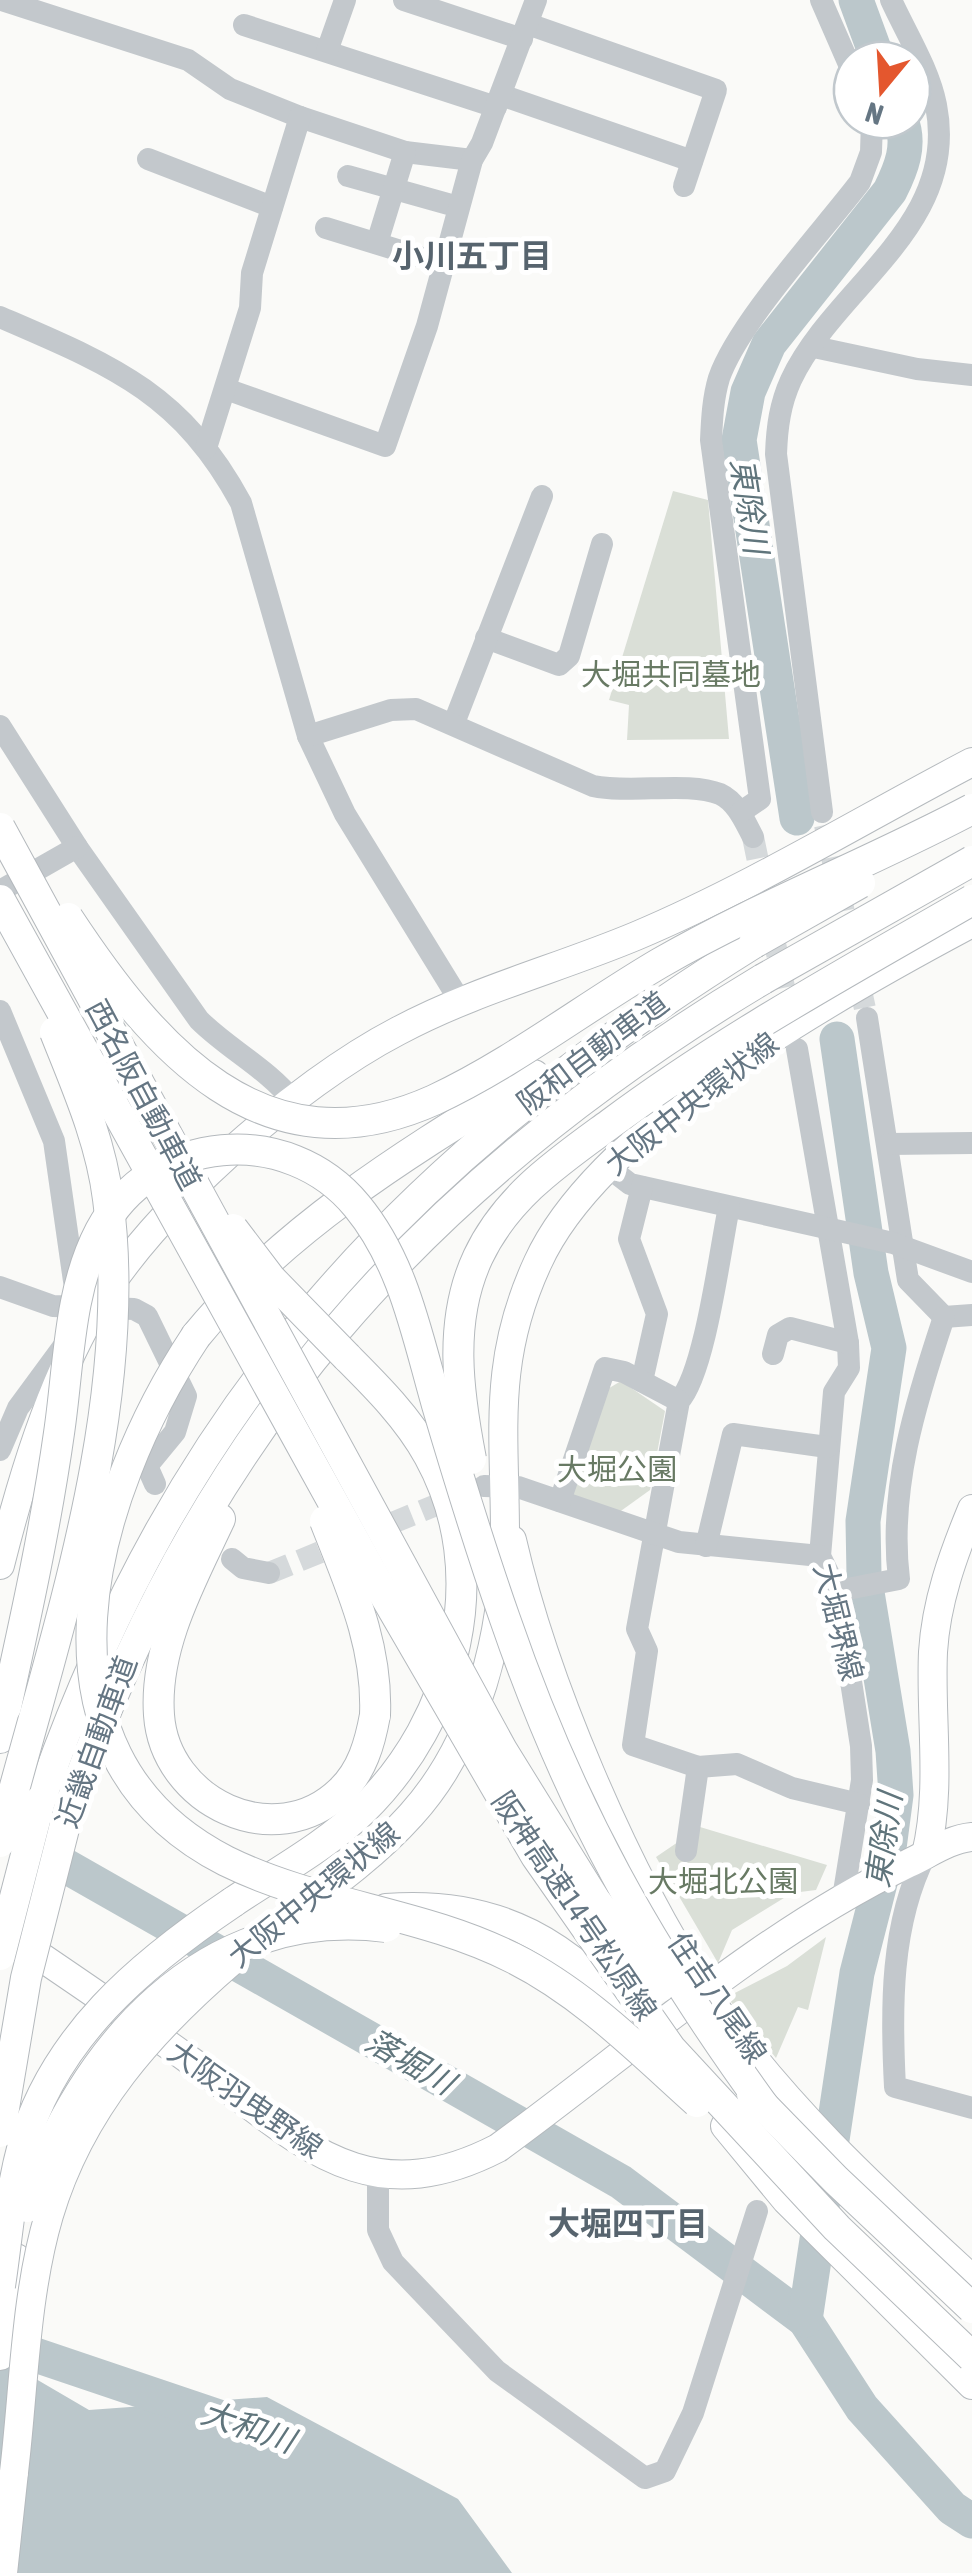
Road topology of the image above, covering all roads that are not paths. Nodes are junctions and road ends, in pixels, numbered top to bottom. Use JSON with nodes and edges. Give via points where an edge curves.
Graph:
{"nodes":[{"id":1,"x":2,"y":0,"type":"edge"},
{"id":2,"x":345,"y":0,"type":"edge"},
{"id":3,"x":404,"y":0,"type":"edge"},
{"id":4,"x":536,"y":0,"type":"edge"},
{"id":5,"x":821,"y":0,"type":"edge"},
{"id":6,"x":891,"y":0,"type":"edge"},
{"id":7,"x":244,"y":24,"type":"dead end"},
{"id":8,"x":525,"y":31,"type":"junction"},
{"id":9,"x":838,"y":40,"type":"edge"},
{"id":10,"x":326,"y":52,"type":"junction"},
{"id":11,"x":499,"y":101,"type":"junction"},
{"id":12,"x":300,"y":117,"type":"junction"},
{"id":13,"x":871,"y":140,"type":"edge"},
{"id":14,"x":404,"y":152,"type":"junction"},
{"id":15,"x":148,"y":159,"type":"dead end"},
{"id":16,"x":472,"y":160,"type":"junction"},
{"id":17,"x":692,"y":161,"type":"junction"},
{"id":18,"x":348,"y":176,"type":"dead end"},
{"id":19,"x":684,"y":186,"type":"dead end"},
{"id":20,"x":394,"y":189,"type":"junction"},
{"id":21,"x":448,"y":204,"type":"dead end"},
{"id":22,"x":272,"y":207,"type":"junction"},
{"id":23,"x":326,"y":228,"type":"dead end"},
{"id":24,"x":378,"y":244,"type":"junction"},
{"id":25,"x":418,"y":256,"type":"dead end"},
{"id":26,"x":0,"y":317,"type":"edge"},
{"id":27,"x":814,"y":347,"type":"junction"},
{"id":28,"x":972,"y":375,"type":"edge"},
{"id":29,"x":226,"y":389,"type":"junction"},
{"id":30,"x":206,"y":448,"type":"junction"},
{"id":31,"x":542,"y":496,"type":"dead end"},
{"id":32,"x":602,"y":544,"type":"dead end"},
{"id":33,"x":486,"y":638,"type":"junction"},
{"id":34,"x":454,"y":723,"type":"junction"},
{"id":35,"x":0,"y":726,"type":"edge"},
{"id":36,"x":308,"y":736,"type":"junction"},
{"id":37,"x":972,"y":762,"type":"edge"},
{"id":38,"x":972,"y":808,"type":"edge"},
{"id":39,"x":741,"y":812,"type":"junction"},
{"id":40,"x":822,"y":812,"type":"tunnel mouth"},
{"id":41,"x":0,"y":816,"type":"edge"},
{"id":42,"x":972,"y":822,"type":"edge"},
{"id":43,"x":0,"y":828,"type":"edge"},
{"id":44,"x":752,"y":837,"type":"tunnel mouth"},
{"id":45,"x":78,"y":848,"type":"junction"},
{"id":46,"x":972,"y":861,"type":"edge"},
{"id":47,"x":0,"y":891,"type":"edge"},
{"id":48,"x":0,"y":900,"type":"edge"},
{"id":49,"x":972,"y":900,"type":"edge"},
{"id":50,"x":0,"y":918,"type":"edge"},
{"id":51,"x":972,"y":923,"type":"edge"},
{"id":52,"x":666,"y":998,"type":"junction"},
{"id":53,"x":460,"y":1001,"type":"junction"},
{"id":54,"x":0,"y":1011,"type":"edge"},
{"id":55,"x":868,"y":1018,"type":"tunnel mouth"},
{"id":56,"x":797,"y":1049,"type":"tunnel mouth"},
{"id":57,"x":143,"y":1093,"type":"junction"},
{"id":58,"x":292,"y":1101,"type":"junction"},
{"id":59,"x":972,"y":1142,"type":"edge"},
{"id":60,"x":889,"y":1144,"type":"junction"},
{"id":61,"x":608,"y":1167,"type":"junction"},
{"id":62,"x":642,"y":1187,"type":"junction"},
{"id":63,"x":729,"y":1207,"type":"junction"},
{"id":64,"x":831,"y":1230,"type":"junction"},
{"id":65,"x":184,"y":1236,"type":"junction"},
{"id":66,"x":898,"y":1244,"type":"junction"},
{"id":67,"x":972,"y":1272,"type":"edge"},
{"id":68,"x":0,"y":1287,"type":"edge"},
{"id":69,"x":96,"y":1307,"type":"junction"},
{"id":70,"x":972,"y":1315,"type":"edge"},
{"id":71,"x":944,"y":1317,"type":"junction"},
{"id":72,"x":848,"y":1342,"type":"junction"},
{"id":73,"x":774,"y":1354,"type":"dead end"},
{"id":74,"x":285,"y":1371,"type":"junction"},
{"id":75,"x":642,"y":1381,"type":"junction"},
{"id":76,"x":678,"y":1401,"type":"junction"},
{"id":77,"x":828,"y":1447,"type":"junction"},
{"id":78,"x":0,"y":1450,"type":"edge"},
{"id":79,"x":155,"y":1484,"type":"dead end"},
{"id":80,"x":492,"y":1485,"type":"junction"},
{"id":81,"x":560,"y":1501,"type":"junction"},
{"id":82,"x":972,"y":1509,"type":"edge"},
{"id":83,"x":654,"y":1534,"type":"junction"},
{"id":84,"x":706,"y":1546,"type":"junction"},
{"id":85,"x":820,"y":1556,"type":"junction"},
{"id":86,"x":232,"y":1559,"type":"dead end"},
{"id":87,"x":0,"y":1565,"type":"edge"},
{"id":88,"x":269,"y":1573,"type":"tunnel mouth"},
{"id":89,"x":837,"y":1591,"type":"junction"},
{"id":90,"x":536,"y":1702,"type":"junction"},
{"id":91,"x":0,"y":1738,"type":"edge"},
{"id":92,"x":698,"y":1767,"type":"junction"},
{"id":93,"x":858,"y":1804,"type":"junction"},
{"id":94,"x":55,"y":1805,"type":"junction"},
{"id":95,"x":972,"y":1837,"type":"edge"},
{"id":96,"x":0,"y":1842,"type":"edge"},
{"id":97,"x":686,"y":1851,"type":"dead end"},
{"id":98,"x":920,"y":1858,"type":"junction"},
{"id":99,"x":846,"y":1895,"type":"junction"},
{"id":100,"x":0,"y":1929,"type":"edge"},
{"id":101,"x":492,"y":1947,"type":"junction"},
{"id":102,"x":0,"y":1955,"type":"edge"},
{"id":103,"x":238,"y":1955,"type":"junction"},
{"id":104,"x":705,"y":1992,"type":"junction"},
{"id":105,"x":649,"y":2036,"type":"junction"},
{"id":106,"x":970,"y":2101,"type":"edge"},
{"id":107,"x":766,"y":2108,"type":"junction"},
{"id":108,"x":0,"y":2132,"type":"edge"},
{"id":109,"x":378,"y":2175,"type":"junction"},
{"id":110,"x":757,"y":2211,"type":"dead end"},
{"id":111,"x":837,"y":2228,"type":"junction"},
{"id":112,"x":972,"y":2278,"type":"edge"},
{"id":113,"x":0,"y":2286,"type":"edge"},
{"id":114,"x":972,"y":2308,"type":"edge"},
{"id":115,"x":0,"y":2356,"type":"edge"},
{"id":116,"x":972,"y":2357,"type":"edge"},
{"id":117,"x":972,"y":2385,"type":"edge"},
{"id":118,"x":2,"y":2573,"type":"edge"}],
"edges":[{"from":1,"to":12,"type":"street","via":[[188,60],[230,89]]},
{"from":2,"to":10,"type":"street"},
{"from":3,"to":8,"type":"street"},
{"from":4,"to":8,"type":"street"},
{"from":5,"to":9,"type":"street"},
{"from":6,"to":27,"type":"street","via":[[936,101],[938,157],[916,218]]},
{"from":7,"to":10,"type":"street"},
{"from":8,"to":11,"type":"street"},
{"from":8,"to":17,"type":"street","via":[[716,90]]},
{"from":10,"to":11,"type":"street"},
{"from":11,"to":16,"type":"street"},
{"from":11,"to":17,"type":"street"},
{"from":12,"to":14,"type":"street"},
{"from":12,"to":22,"type":"street"},
{"from":13,"to":39,"type":"street","via":[[860,182],[741,336],[713,400],[711,440],[760,798]]},
{"from":14,"to":16,"type":"street"},
{"from":14,"to":20,"type":"street"},
{"from":15,"to":22,"type":"street"},
{"from":16,"to":29,"type":"street","via":[[428,326],[385,446]]},
{"from":17,"to":19,"type":"street"},
{"from":18,"to":20,"type":"street"},
{"from":20,"to":21,"type":"street"},
{"from":20,"to":24,"type":"street"},
{"from":22,"to":29,"type":"street"},
{"from":23,"to":24,"type":"street"},
{"from":24,"to":25,"type":"street"},
{"from":26,"to":30,"type":"street","via":[[144,387]]},
{"from":27,"to":28,"type":"street"},
{"from":27,"to":40,"type":"street","via":[[784,397],[776,454]]},
{"from":29,"to":30,"type":"street"},
{"from":30,"to":36,"type":"street","via":[[241,503]]},
{"from":31,"to":33,"type":"street"},
{"from":32,"to":33,"type":"street","via":[[569,656],[559,665]]},
{"from":33,"to":34,"type":"street"},
{"from":34,"to":36,"type":"street","via":[[416,709],[390,710]]},
{"from":34,"to":39,"type":"street","via":[[593,786],[720,794]]},
{"from":35,"to":45,"type":"street"},
{"from":36,"to":53,"type":"street","via":[[345,814]]},
{"from":37,"to":53,"type":"main road","via":[[691,912]]},
{"from":38,"to":41,"type":"highway","bridge":true,"via":[[670,957],[455,1089],[355,1122],[271,1112],[232,1098],[197,1074],[113,985]]},
{"from":39,"to":44,"type":"street"},
{"from":42,"to":52,"type":"highway","name":"阪和自動車道","bridge":true},
{"from":43,"to":57,"type":"highway","name":"西名阪自動車道","bridge":true},
{"from":45,"to":47,"type":"street"},
{"from":45,"to":58,"type":"street","via":[[198,1020],[279,1083]]},
{"from":46,"to":74,"type":"highway","name":"阪和自動車道","bridge":true,"via":[[763,979],[630,1064],[485,1175]]},
{"from":48,"to":65,"type":"highway","name":"西名阪自動車道","bridge":true},
{"from":49,"to":90,"type":"highway","bridge":true,"via":[[763,1020],[638,1103],[526,1188],[489,1234],[462,1308],[459,1381],[474,1474]]},
{"from":50,"to":96,"type":"highway","bridge":true,"via":[[52,1026],[100,1157],[112,1289],[104,1399],[77,1549]]},
{"from":51,"to":61,"type":"main road","name":"大阪中央環状線","via":[[776,1037]]},
{"from":52,"to":74,"type":"highway","name":"阪和自動車道","via":[[453,1164],[367,1248]]},
{"from":52,"to":101,"type":"highway","bridge":true,"via":[[463,1119],[323,1214],[253,1274],[196,1336],[136,1446],[100,1546],[90,1607],[94,1678],[110,1738],[158,1810],[224,1860]]},
{"from":53,"to":58,"type":"main road","via":[[396,1031]]},
{"from":54,"to":69,"type":"street","via":[[54,1141],[74,1281]]},
{"from":55,"to":60,"type":"street"},
{"from":56,"to":64,"type":"street","name":"大堀堺線"},
{"from":57,"to":74,"type":"highway","name":"西名阪自動車道","bridge":true},
{"from":57,"to":113,"type":"highway","bridge":true,"via":[[251,1255],[408,1425],[443,1484],[462,1582],[455,1650],[427,1724],[386,1786],[333,1834],[121,1989],[84,2029],[52,2076],[23,2147]]},
{"from":58,"to":69,"type":"main road","via":[[181,1202]]},
{"from":59,"to":60,"type":"street"},
{"from":60,"to":66,"type":"street"},
{"from":61,"to":62,"type":"street"},
{"from":61,"to":80,"type":"main road","name":"大阪中央環状線","via":[[569,1209],[519,1308],[504,1373]]},
{"from":62,"to":63,"type":"street"},
{"from":62,"to":75,"type":"street","via":[[628,1239],[657,1314]]},
{"from":63,"to":64,"type":"street"},
{"from":63,"to":76,"type":"street","via":[[702,1341],[688,1391]]},
{"from":64,"to":66,"type":"street"},
{"from":64,"to":72,"type":"street","name":"大堀堺線"},
{"from":65,"to":74,"type":"highway","name":"西名阪自動車道","bridge":true},
{"from":65,"to":74,"type":"highway","bridge":true,"via":[[202,1282],[331,1535],[371,1647],[375,1715],[364,1757],[342,1790],[309,1811],[266,1819],[226,1812],[194,1790],[167,1750],[159,1717],[166,1649],[188,1586],[226,1507]]},
{"from":66,"to":67,"type":"street"},
{"from":66,"to":71,"type":"street","via":[[908,1280]]},
{"from":68,"to":69,"type":"street","via":[[53,1306]]},
{"from":69,"to":78,"type":"street","via":[[18,1408]]},
{"from":69,"to":79,"type":"street","via":[[147,1316],[182,1384],[182,1418],[147,1466]]},
{"from":69,"to":87,"type":"main road","via":[[45,1419]]},
{"from":70,"to":71,"type":"street"},
{"from":71,"to":89,"type":"street","via":[[912,1413],[895,1546],[899,1579]]},
{"from":72,"to":73,"type":"street","via":[[790,1328],[778,1335]]},
{"from":72,"to":77,"type":"street","name":"大堀堺線"},
{"from":74,"to":94,"type":"highway","name":"近畿自動車道","via":[[194,1470],[125,1592],[76,1703]]},
{"from":74,"to":107,"type":"highway","name":"阪神高速14号松原線","bridge":true,"via":[[548,1826],[693,2030]]},
{"from":74,"to":111,"type":"highway","name":"阪神高速14号松原線","bridge":true,"via":[[490,1780],[585,1930],[671,2049]]},
{"from":75,"to":76,"type":"street"},
{"from":75,"to":81,"type":"street","via":[[605,1368]]},
{"from":76,"to":83,"type":"street"},
{"from":77,"to":84,"type":"street","via":[[732,1434]]},
{"from":77,"to":85,"type":"street","name":"大堀堺線"},
{"from":80,"to":81,"type":"street"},
{"from":80,"to":103,"type":"main road","name":"大阪中央環状線","via":[[505,1534],[496,1627],[482,1689],[448,1765],[386,1841]]},
{"from":80,"to":104,"type":"main road","name":"住吉八尾線","via":[[578,1737],[647,1887]]},
{"from":81,"to":83,"type":"street"},
{"from":82,"to":98,"type":"main road","via":[[937,1622],[933,1822]]},
{"from":83,"to":84,"type":"street"},
{"from":83,"to":92,"type":"street","via":[[637,1628],[646,1650],[633,1745]]},
{"from":84,"to":85,"type":"street"},
{"from":85,"to":89,"type":"street","name":"大堀堺線"},
{"from":86,"to":88,"type":"street"},
{"from":89,"to":93,"type":"street","name":"大堀堺線","via":[[862,1746]]},
{"from":90,"to":91,"type":"highway","bridge":true,"via":[[382,1240],[353,1200],[320,1172],[284,1156],[225,1149],[190,1154],[144,1179],[115,1208],[90,1253]]},
{"from":90,"to":107,"type":"highway","bridge":true,"via":[[619,1888]]},
{"from":92,"to":93,"type":"street","via":[[737,1764],[792,1788]]},
{"from":92,"to":97,"type":"street"},
{"from":93,"to":99,"type":"street","name":"大堀堺線"},
{"from":94,"to":102,"type":"highway","name":"近畿自動車道","bridge":true},
{"from":94,"to":108,"type":"highway","name":"近畿自動車道","bridge":true},
{"from":95,"to":98,"type":"main road"},
{"from":98,"to":99,"type":"main road"},
{"from":98,"to":106,"type":"street","via":[[898,1948],[891,2016],[895,2086]]},
{"from":99,"to":104,"type":"main road"},
{"from":100,"to":109,"type":"main road","name":"大阪羽曳野線","via":[[314,2153]]},
{"from":101,"to":111,"type":"highway","bridge":true,"via":[[591,2008]]},
{"from":101,"to":115,"type":"highway","bridge":true,"via":[[390,1927],[310,1924],[232,1950],[160,1995],[105,2055],[46,2156],[27,2207]]},
{"from":103,"to":105,"type":"main road","via":[[353,1910],[474,1914],[548,1940],[582,1962]]},
{"from":103,"to":118,"type":"main road","name":"大阪中央環状線","bridge":true,"via":[[126,2065],[90,2122],[50,2214]]},
{"from":104,"to":105,"type":"main road","name":"大阪羽曳野線"},
{"from":104,"to":112,"type":"main road","name":"住吉八尾線","via":[[798,2108]]},
{"from":105,"to":109,"type":"main road","name":"大阪羽曳野線","via":[[498,2148],[437,2172]]},
{"from":105,"to":117,"type":"main road","via":[[786,2200]]},
{"from":107,"to":114,"type":"highway","name":"阪神高速14号松原線","bridge":true},
{"from":109,"to":110,"type":"street","via":[[378,2230],[393,2262],[496,2371],[645,2478],[665,2471],[693,2412]]},
{"from":111,"to":116,"type":"highway","name":"阪神高速14号松原線","bridge":true}]}
